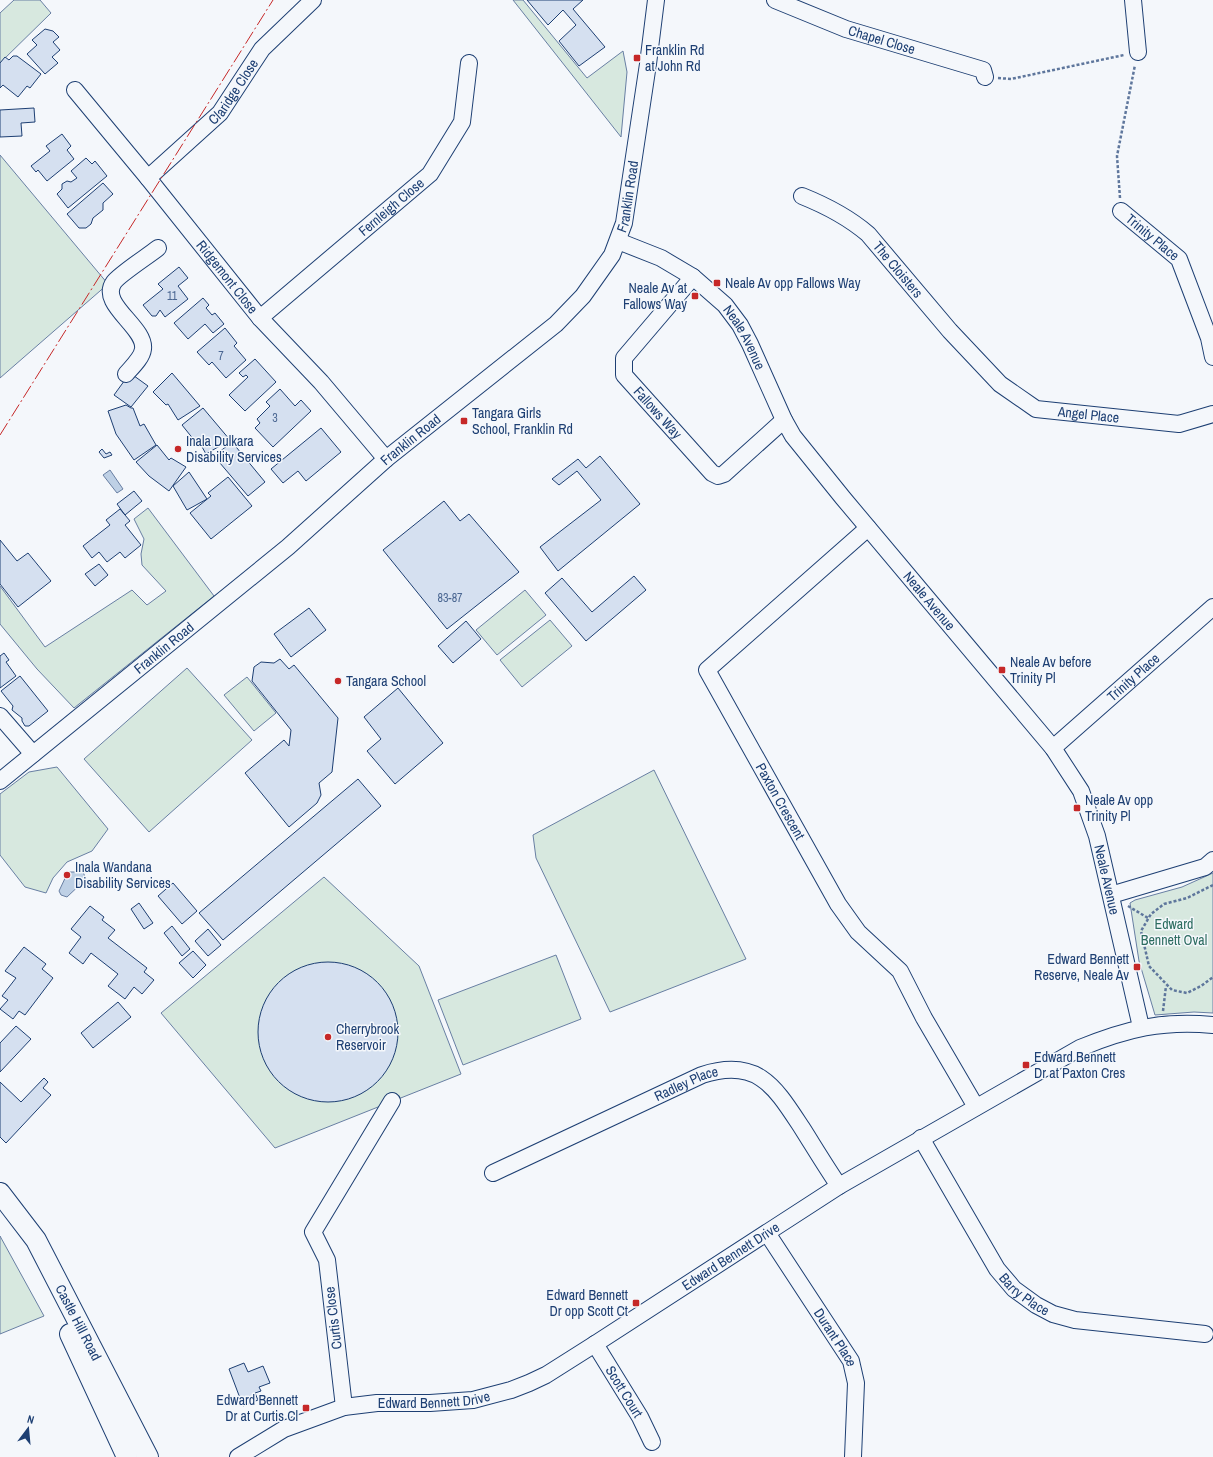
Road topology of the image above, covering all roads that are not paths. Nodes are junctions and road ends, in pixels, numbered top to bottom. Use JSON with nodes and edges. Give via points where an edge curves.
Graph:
{"nodes":[{"id":1,"x":313,"y":0,"type":"edge"},
{"id":2,"x":656,"y":0,"type":"edge"},
{"id":3,"x":775,"y":0,"type":"edge"},
{"id":4,"x":1133,"y":0,"type":"edge"},
{"id":5,"x":1138,"y":52,"type":"road end"},
{"id":6,"x":469,"y":64,"type":"dead end"},
{"id":7,"x":985,"y":77,"type":"road end"},
{"id":8,"x":75,"y":90,"type":"dead end"},
{"id":9,"x":148,"y":178,"type":"junction"},
{"id":10,"x":802,"y":196,"type":"dead end"},
{"id":11,"x":1120,"y":211,"type":"road end"},
{"id":12,"x":618,"y":241,"type":"junction"},
{"id":13,"x":158,"y":248,"type":"dead end"},
{"id":14,"x":693,"y":277,"type":"junction"},
{"id":15,"x":260,"y":318,"type":"junction"},
{"id":16,"x":1211,"y":338,"type":"edge"},
{"id":17,"x":1213,"y":357,"type":"edge"},
{"id":18,"x":980,"y":361,"type":"joint"},
{"id":19,"x":126,"y":374,"type":"dead end"},
{"id":20,"x":1213,"y":414,"type":"edge"},
{"id":21,"x":784,"y":420,"type":"junction"},
{"id":22,"x":386,"y":459,"type":"junction"},
{"id":23,"x":868,"y":528,"type":"junction"},
{"id":24,"x":1213,"y":607,"type":"edge"},
{"id":25,"x":0,"y":716,"type":"edge"},
{"id":26,"x":1053,"y":748,"type":"junction"},
{"id":27,"x":33,"y":754,"type":"junction"},
{"id":28,"x":0,"y":781,"type":"edge"},
{"id":29,"x":1213,"y":860,"type":"edge"},
{"id":30,"x":1111,"y":895,"type":"junction"},
{"id":31,"x":1213,"y":1026,"type":"edge"},
{"id":32,"x":1141,"y":1027,"type":"junction"},
{"id":33,"x":392,"y":1101,"type":"dead end"},
{"id":34,"x":976,"y":1107,"type":"junction"},
{"id":35,"x":921,"y":1138,"type":"junction"},
{"id":36,"x":493,"y":1173,"type":"dead end"},
{"id":37,"x":838,"y":1186,"type":"junction"},
{"id":38,"x":0,"y":1193,"type":"edge"},
{"id":39,"x":0,"y":1213,"type":"edge"},
{"id":40,"x":767,"y":1233,"type":"junction"},
{"id":41,"x":1205,"y":1334,"type":"dead end"},
{"id":42,"x":595,"y":1344,"type":"junction"},
{"id":43,"x":344,"y":1407,"type":"junction"},
{"id":44,"x":652,"y":1442,"type":"dead end"},
{"id":45,"x":127,"y":1457,"type":"edge"},
{"id":46,"x":148,"y":1457,"type":"edge"},
{"id":47,"x":238,"y":1457,"type":"edge"},
{"id":48,"x":853,"y":1457,"type":"edge"}],
"edges":[{"from":1,"to":9,"type":"street","name":"Claridge Close","via":[[262,49],[220,113]]},
{"from":2,"to":12,"type":"street","name":"Franklin Road","via":[[628,207]]},
{"from":3,"to":7,"type":"street","name":"Chapel Close","via":[[846,29],[983,70]]},
{"from":4,"to":5,"type":"street"},
{"from":6,"to":15,"type":"street","name":"Fernleigh Close","via":[[462,122],[430,174]]},
{"from":8,"to":9,"type":"street","name":"Ridgemont Close"},
{"from":9,"to":15,"type":"street","name":"Ridgemont Close"},
{"from":10,"to":18,"type":"street","name":"The Cloisters","via":[[831,208],[853,221],[868,234],[950,331]]},
{"from":11,"to":16,"type":"street","name":"Trinity Place","via":[[1179,258]]},
{"from":12,"to":14,"type":"street","name":"Neale Avenue","via":[[661,258]]},
{"from":12,"to":22,"type":"street","name":"Franklin Road","via":[[602,271],[584,296],[556,324]]},
{"from":13,"to":19,"type":"street","via":[[114,282],[110,291],[144,347]]},
{"from":14,"to":21,"type":"street","name":"Neale Avenue","via":[[724,305],[740,325]]},
{"from":14,"to":21,"type":"street","name":"Fallows Way","via":[[624,358],[624,374],[712,473],[718,476],[724,474]]},
{"from":15,"to":22,"type":"street","name":"Ridgemont Close","via":[[321,382]]},
{"from":16,"to":17,"type":"street","name":"Trinity Place"},
{"from":18,"to":20,"type":"street","name":"Angel Place","via":[[1000,384],[1036,409],[1179,424]]},
{"from":21,"to":23,"type":"street","name":"Neale Avenue","via":[[793,436]]},
{"from":22,"to":27,"type":"street","name":"Franklin Road","via":[[288,547]]},
{"from":23,"to":26,"type":"street","name":"Neale Avenue"},
{"from":23,"to":34,"type":"street","name":"Paxton Crescent","via":[[708,670],[838,904],[858,932],[900,971]]},
{"from":24,"to":26,"type":"street","name":"Trinity Place"},
{"from":25,"to":27,"type":"street"},
{"from":26,"to":30,"type":"street","name":"Neale Avenue","via":[[1081,791],[1089,811]]},
{"from":27,"to":28,"type":"street","name":"Franklin Road"},
{"from":29,"to":30,"type":"street","via":[[1205,867]]},
{"from":30,"to":32,"type":"street","name":"Neale Avenue"},
{"from":31,"to":32,"type":"street","name":"Edward Bennett Drive","via":[[1161,1024]]},
{"from":32,"to":34,"type":"street","name":"Edward Bennett Drive","via":[[1111,1035],[1080,1048]]},
{"from":33,"to":43,"type":"street","name":"Curtis Close","via":[[313,1232],[326,1260]]},
{"from":34,"to":35,"type":"street","name":"Edward Bennett Drive"},
{"from":35,"to":37,"type":"street","name":"Edward Bennett Drive"},
{"from":35,"to":41,"type":"street","name":"Barry Place","via":[[997,1269],[1014,1289],[1036,1305],[1053,1314],[1075,1320]]},
{"from":36,"to":37,"type":"street","name":"Radley Place","via":[[702,1075],[727,1069],[759,1077],[776,1090]]},
{"from":37,"to":40,"type":"street","name":"Edward Bennett Drive"},
{"from":38,"to":46,"type":"main road","name":"Castle Hill Road","via":[[36,1240]]},
{"from":39,"to":45,"type":"main road","name":"Castle Hill Road","via":[[26,1250],[55,1303]]},
{"from":40,"to":42,"type":"street","name":"Edward Bennett Drive"},
{"from":40,"to":48,"type":"street","name":"Durant Place","via":[[851,1361],[856,1383]]},
{"from":42,"to":43,"type":"street","name":"Edward Bennett Drive","via":[[546,1375],[492,1396],[451,1402],[384,1403]]},
{"from":42,"to":44,"type":"street","name":"Scott Court"},
{"from":43,"to":47,"type":"street","name":"Edward Bennett Drive","via":[[284,1429]]}]}
